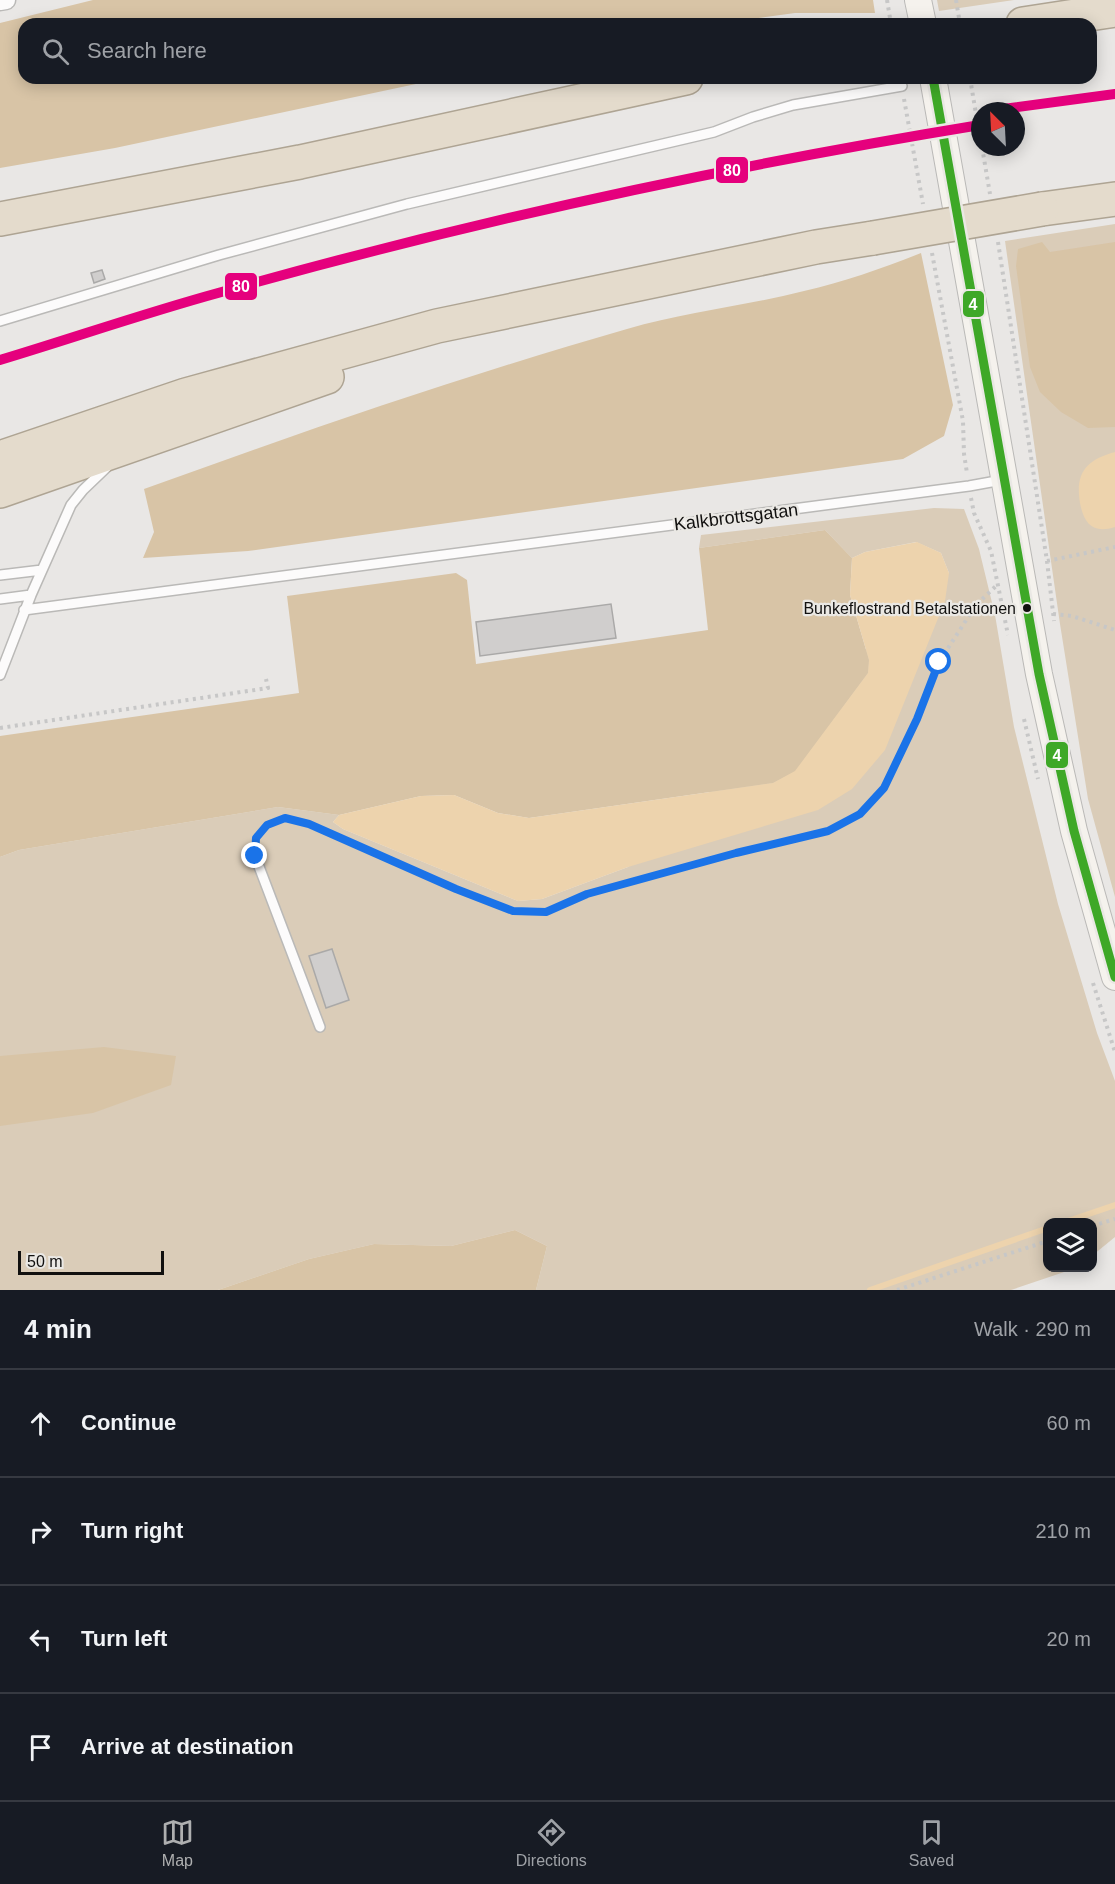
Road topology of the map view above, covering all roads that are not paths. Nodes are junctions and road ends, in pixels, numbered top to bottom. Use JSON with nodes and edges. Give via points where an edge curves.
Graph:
{"nodes":[{"id":1,"x":6,"y":0,"type":"edge"},
{"id":2,"x":918,"y":0,"type":"edge"},
{"id":3,"x":0,"y":1,"type":"edge"},
{"id":4,"x":1115,"y":10,"type":"edge"},
{"id":5,"x":922,"y":18,"type":"edge"},
{"id":6,"x":1062,"y":18,"type":"edge"},
{"id":7,"x":658,"y":84,"type":"edge"},
{"id":8,"x":934,"y":84,"type":"edge"},
{"id":9,"x":902,"y":86,"type":"dead end"},
{"id":10,"x":100,"y":199,"type":"junction"},
{"id":11,"x":1115,"y":199,"type":"edge"},
{"id":12,"x":0,"y":209,"type":"edge"},
{"id":13,"x":0,"y":219,"type":"edge"},
{"id":14,"x":0,"y":243,"type":"edge"},
{"id":15,"x":674,"y":278,"type":"junction"},
{"id":16,"x":0,"y":321,"type":"edge"},
{"id":17,"x":129,"y":446,"type":"junction"},
{"id":18,"x":0,"y":458,"type":"edge"},
{"id":19,"x":1005,"y":480,"type":"junction"},
{"id":20,"x":0,"y":491,"type":"edge"},
{"id":21,"x":42,"y":570,"type":"junction"},
{"id":22,"x":0,"y":575,"type":"edge"},
{"id":23,"x":31,"y":595,"type":"junction"},
{"id":24,"x":0,"y":599,"type":"edge"},
{"id":25,"x":24,"y":610,"type":"junction"},
{"id":26,"x":0,"y":675,"type":"edge"},
{"id":27,"x":255,"y":856,"type":"road end"},
{"id":28,"x":1115,"y":977,"type":"edge"},
{"id":29,"x":320,"y":1027,"type":"dead end"}],
"edges":[{"from":1,"to":3,"type":"street"},
{"from":2,"to":5,"type":"street"},
{"from":4,"to":6,"type":"highway"},
{"from":7,"to":10,"type":"highway","via":[[300,162]]},
{"from":8,"to":19,"type":"street"},
{"from":9,"to":16,"type":"lane","via":[[793,105],[714,132],[407,204]]},
{"from":10,"to":12,"type":"highway"},
{"from":10,"to":13,"type":"highway"},
{"from":10,"to":14,"type":"highway"},
{"from":11,"to":15,"type":"highway","bridge":true,"via":[[816,248]]},
{"from":15,"to":17,"type":"highway","via":[[372,362]]},
{"from":15,"to":18,"type":"highway","via":[[426,329],[186,395]]},
{"from":17,"to":20,"type":"highway"},
{"from":17,"to":21,"type":"lane","via":[[71,505]]},
{"from":19,"to":25,"type":"lane","name":"Kalkbrottsgatan"},
{"from":19,"to":28,"type":"street","via":[[1041,685],[1074,831]]},
{"from":21,"to":22,"type":"lane"},
{"from":21,"to":23,"type":"lane"},
{"from":23,"to":24,"type":"lane"},
{"from":23,"to":25,"type":"lane"},
{"from":25,"to":26,"type":"lane"},
{"from":27,"to":29,"type":"lane"}]}
